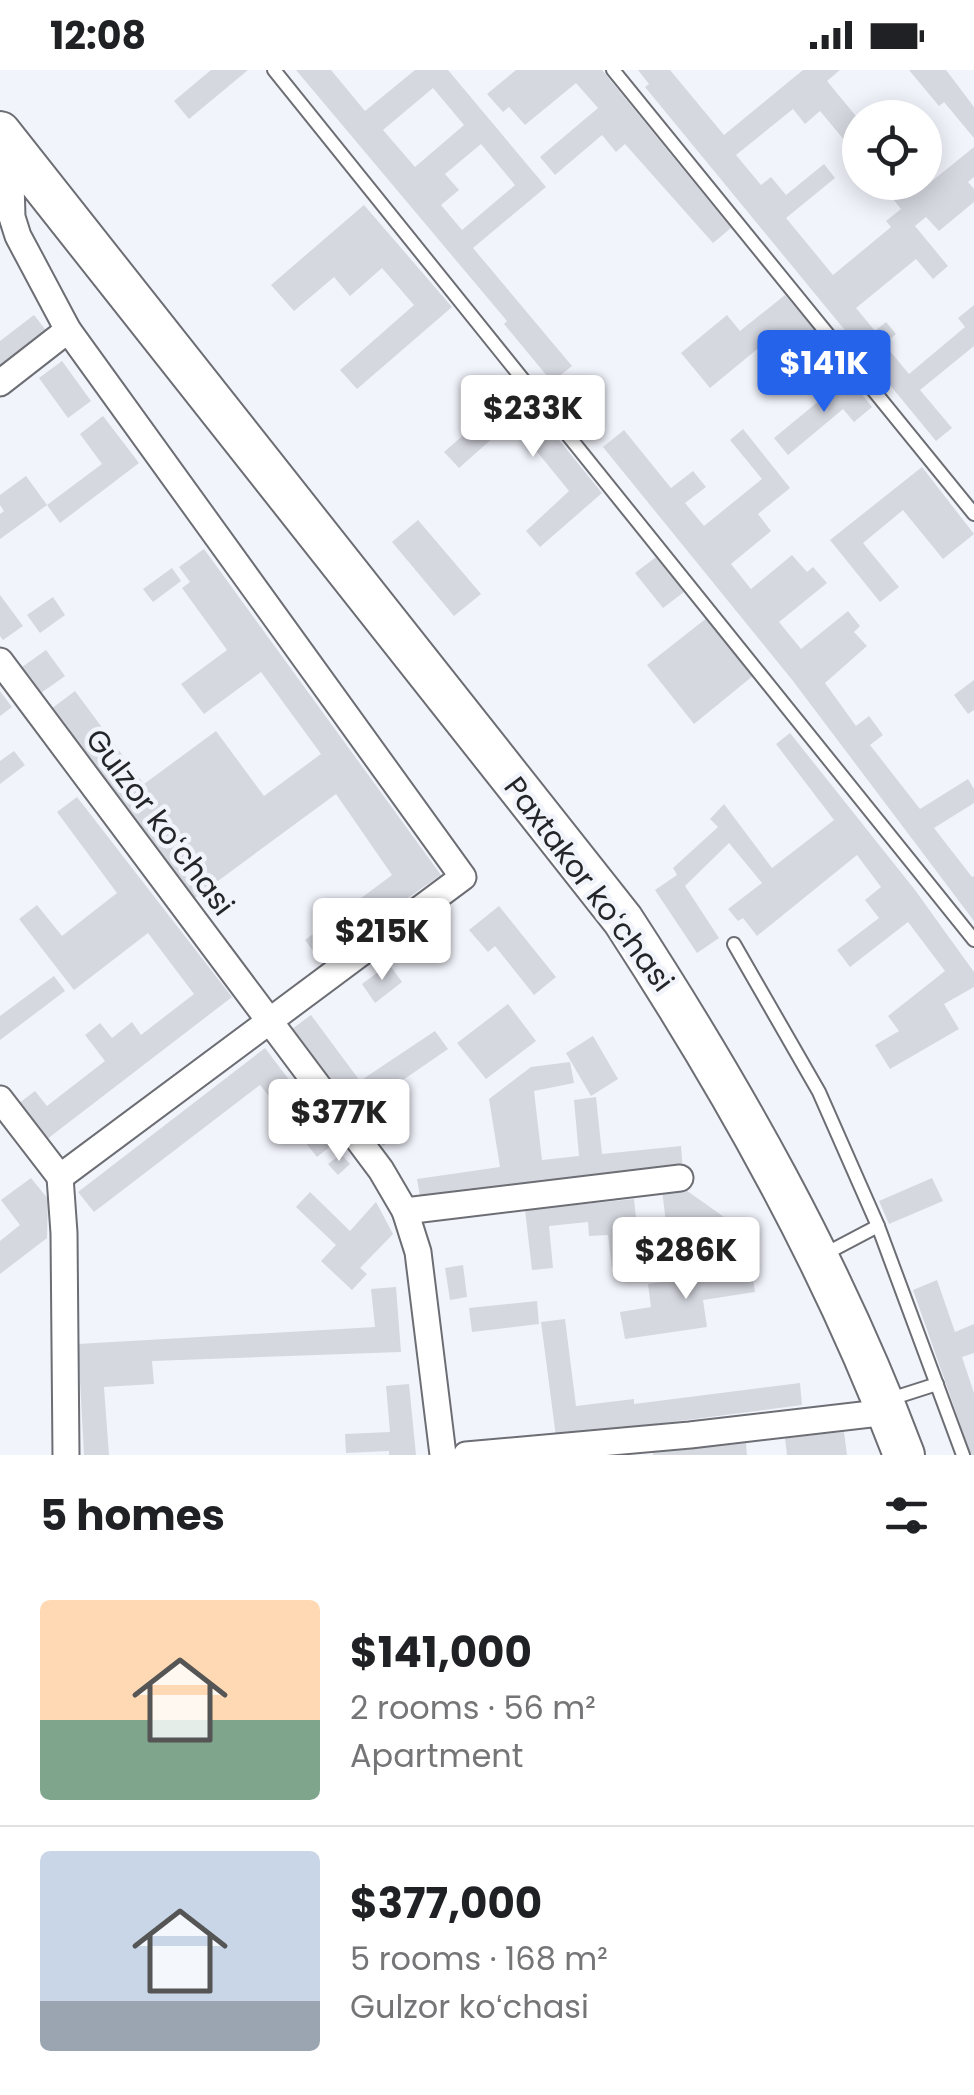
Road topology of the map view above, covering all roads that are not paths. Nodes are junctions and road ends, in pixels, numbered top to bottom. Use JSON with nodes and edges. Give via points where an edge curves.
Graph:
{"nodes":[{"id":1,"x":274,"y":70,"type":"edge"},
{"id":2,"x":613,"y":70,"type":"edge"},
{"id":3,"x":5,"y":138,"type":"edge"},
{"id":4,"x":68,"y":330,"type":"junction"},
{"id":5,"x":0,"y":383,"type":"edge"},
{"id":6,"x":974,"y":514,"type":"edge"},
{"id":7,"x":0,"y":661,"type":"edge"},
{"id":8,"x":974,"y":940,"type":"edge"},
{"id":9,"x":734,"y":944,"type":"dead end"},
{"id":10,"x":268,"y":1021,"type":"junction"},
{"id":11,"x":0,"y":1099,"type":"edge"},
{"id":12,"x":60,"y":1177,"type":"junction"},
{"id":13,"x":680,"y":1178,"type":"dead end"},
{"id":14,"x":405,"y":1211,"type":"junction"},
{"id":15,"x":878,"y":1226,"type":"junction"},
{"id":16,"x":817,"y":1258,"type":"junction"},
{"id":17,"x":937,"y":1384,"type":"junction"},
{"id":18,"x":886,"y":1406,"type":"junction"},
{"id":19,"x":66,"y":1455,"type":"edge"},
{"id":20,"x":443,"y":1455,"type":"edge"},
{"id":21,"x":466,"y":1455,"type":"edge"},
{"id":22,"x":904,"y":1455,"type":"edge"},
{"id":23,"x":963,"y":1455,"type":"edge"}],
"edges":[{"from":1,"to":8,"type":"lane"},
{"from":2,"to":6,"type":"lane"},
{"from":3,"to":4,"type":"street","via":[[18,236]]},
{"from":3,"to":16,"type":"main road","name":"Paxtakor koʻchasi","via":[[623,920],[697,1034]]},
{"from":4,"to":5,"type":"street"},
{"from":4,"to":10,"type":"street","via":[[464,876]]},
{"from":7,"to":10,"type":"street","name":"Gulzor koʻchasi"},
{"from":9,"to":15,"type":"lane","via":[[819,1092]]},
{"from":10,"to":12,"type":"street"},
{"from":10,"to":14,"type":"street","name":"Gulzor koʻchasi","via":[[382,1170]]},
{"from":11,"to":12,"type":"street"},
{"from":12,"to":19,"type":"street"},
{"from":13,"to":14,"type":"street"},
{"from":14,"to":20,"type":"street","name":"Gulzor koʻchasi","via":[[418,1252]]},
{"from":15,"to":16,"type":"lane"},
{"from":15,"to":17,"type":"lane"},
{"from":16,"to":18,"type":"main road","name":"Paxtakor koʻchasi"},
{"from":17,"to":18,"type":"lane"},
{"from":17,"to":23,"type":"lane"},
{"from":18,"to":21,"type":"street","via":[[690,1436]]},
{"from":18,"to":22,"type":"main road","name":"Paxtakor koʻchasi"}]}
